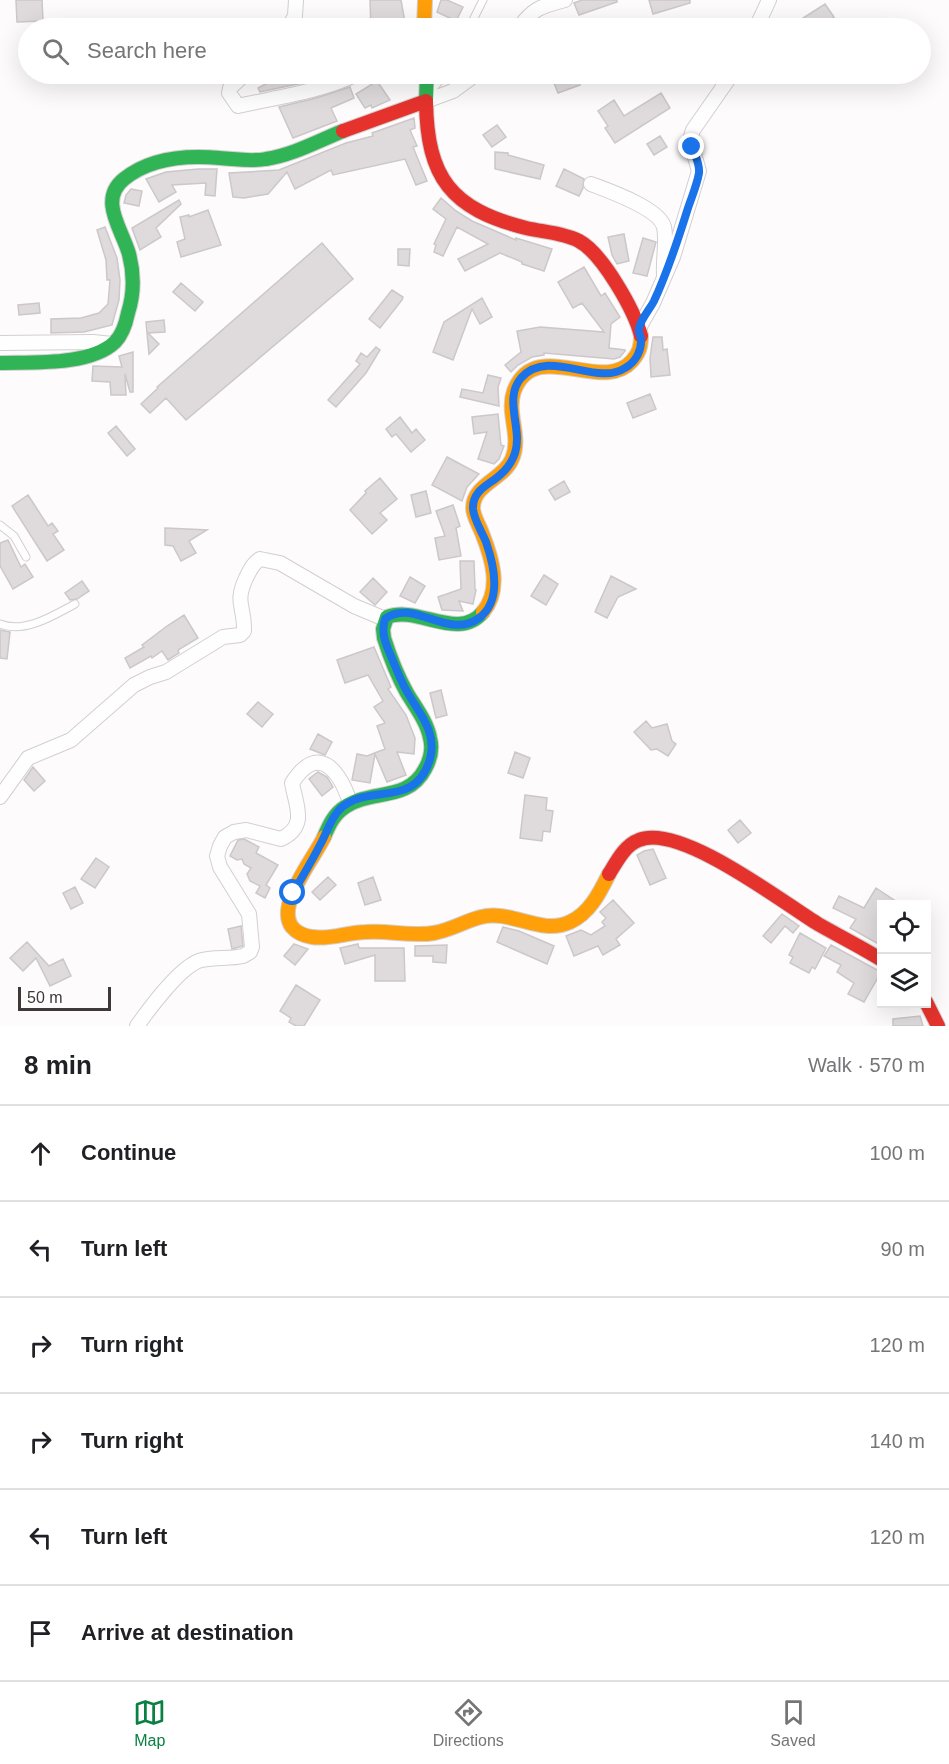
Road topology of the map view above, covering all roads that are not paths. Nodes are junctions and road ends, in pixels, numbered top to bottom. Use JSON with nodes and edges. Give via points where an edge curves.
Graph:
{"nodes":[{"id":1,"x":296,"y":0,"type":"edge"},
{"id":2,"x":425,"y":0,"type":"edge"},
{"id":3,"x":483,"y":0,"type":"edge"},
{"id":4,"x":565,"y":0,"type":"edge"},
{"id":5,"x":769,"y":0,"type":"edge"},
{"id":6,"x":294,"y":18,"type":"edge"},
{"id":7,"x":424,"y":18,"type":"edge"},
{"id":8,"x":474,"y":18,"type":"edge"},
{"id":9,"x":527,"y":18,"type":"edge"},
{"id":10,"x":761,"y":18,"type":"edge"},
{"id":11,"x":234,"y":84,"type":"edge"},
{"id":12,"x":333,"y":84,"type":"edge"},
{"id":13,"x":427,"y":84,"type":"edge"},
{"id":14,"x":439,"y":84,"type":"edge"},
{"id":15,"x":462,"y":84,"type":"edge"},
{"id":16,"x":725,"y":84,"type":"edge"},
{"id":17,"x":426,"y":98,"type":"junction"},
{"id":18,"x":591,"y":184,"type":"dead end"},
{"id":19,"x":665,"y":277,"type":"junction"},
{"id":20,"x":639,"y":328,"type":"junction"},
{"id":21,"x":0,"y":343,"type":"edge"},
{"id":22,"x":112,"y":344,"type":"junction"},
{"id":23,"x":0,"y":363,"type":"edge"},
{"id":24,"x":0,"y":525,"type":"edge"},
{"id":25,"x":26,"y":557,"type":"dead end"},
{"id":26,"x":75,"y":604,"type":"dead end"},
{"id":27,"x":385,"y":619,"type":"junction"},
{"id":28,"x":0,"y":624,"type":"edge"},
{"id":29,"x":0,"y":797,"type":"edge"},
{"id":30,"x":350,"y":802,"type":"junction"},
{"id":31,"x":877,"y":957,"type":"edge"},
{"id":32,"x":930,"y":1008,"type":"edge"},
{"id":33,"x":137,"y":1026,"type":"edge"},
{"id":34,"x":938,"y":1026,"type":"edge"}],
"edges":[{"from":1,"to":6,"type":"street"},
{"from":2,"to":7,"type":"street"},
{"from":3,"to":8,"type":"lane"},
{"from":4,"to":9,"type":"street","via":[[539,7]]},
{"from":5,"to":10,"type":"street"},
{"from":11,"to":12,"type":"street","via":[[229,93],[238,105]]},
{"from":13,"to":17,"type":"street"},
{"from":14,"to":17,"type":"lane"},
{"from":15,"to":17,"type":"street","via":[[453,91]]},
{"from":16,"to":19,"type":"street","via":[[693,130],[690,140],[699,171]]},
{"from":17,"to":20,"type":"street","via":[[428,142],[452,192],[493,217],[583,242],[599,257]]},
{"from":17,"to":22,"type":"street","via":[[274,158],[246,161],[190,157],[151,164],[122,180],[112,192],[112,212],[126,240],[133,294],[123,331]]},
{"from":18,"to":19,"type":"street","via":[[661,219]]},
{"from":19,"to":20,"type":"street"},
{"from":20,"to":27,"type":"street","via":[[637,356],[620,371],[601,373],[547,366],[520,380],[513,403],[517,445],[514,456],[499,476],[483,487],[473,507],[494,574],[495,586],[487,610],[465,625],[402,611]]},
{"from":21,"to":22,"type":"street"},
{"from":22,"to":23,"type":"street","via":[[96,352],[57,360]]},
{"from":24,"to":25,"type":"lane","via":[[14,536]]},
{"from":26,"to":28,"type":"lane","via":[[45,620],[23,625]]},
{"from":27,"to":29,"type":"street","via":[[354,606],[280,563],[260,559],[254,562],[239,593],[244,624],[240,635],[224,638],[166,672],[134,685],[71,741],[28,758]]},
{"from":27,"to":30,"type":"street","via":[[383,638],[425,721],[432,748],[415,785],[393,794]]},
{"from":30,"to":31,"type":"street","via":[[331,820],[288,904],[291,924],[301,934],[329,937],[363,931],[434,933],[480,916],[501,914],[546,928],[567,924],[579,918],[596,900],[623,850],[640,838],[654,837],[691,847]]},
{"from":30,"to":33,"type":"street","via":[[334,771],[312,762],[301,769],[292,783],[299,818],[290,835],[281,839],[246,830],[225,837],[217,856],[249,914],[250,952],[198,960],[190,965]]},
{"from":32,"to":34,"type":"street"}]}
